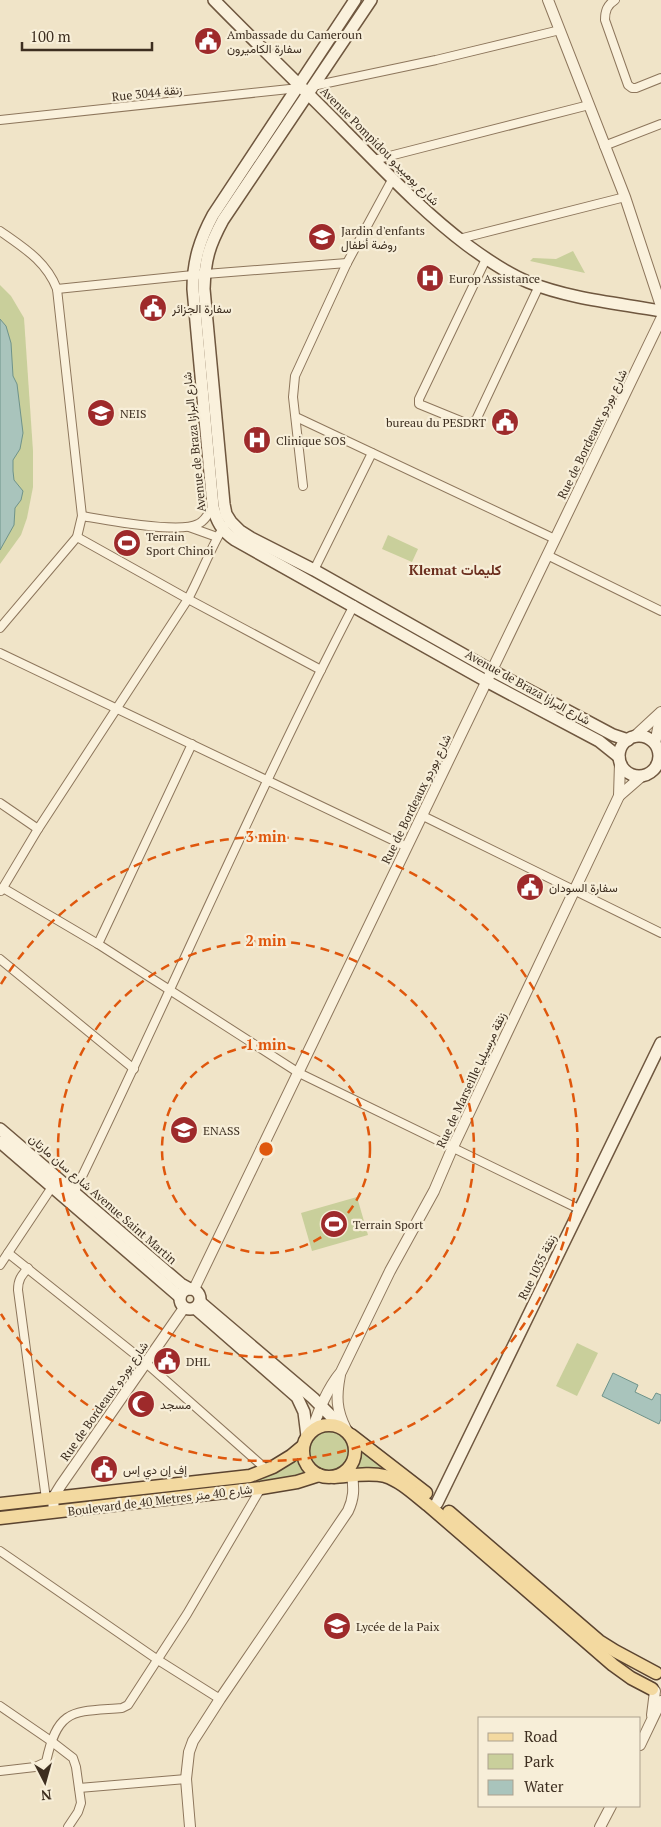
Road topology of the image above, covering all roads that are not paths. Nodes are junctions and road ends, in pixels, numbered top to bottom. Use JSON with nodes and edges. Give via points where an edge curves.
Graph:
{"nodes":[{"id":1,"x":355,"y":0,"type":"edge"},
{"id":2,"x":371,"y":0,"type":"edge"},
{"id":3,"x":548,"y":0,"type":"edge"},
{"id":4,"x":615,"y":0,"type":"edge"},
{"id":5,"x":218,"y":1,"type":"edge"},
{"id":6,"x":560,"y":30,"type":"junction"},
{"id":7,"x":661,"y":78,"type":"edge"},
{"id":8,"x":304,"y":88,"type":"junction"},
{"id":9,"x":589,"y":105,"type":"junction"},
{"id":10,"x":0,"y":120,"type":"edge"},
{"id":11,"x":661,"y":124,"type":"edge"},
{"id":12,"x":604,"y":146,"type":"junction"},
{"id":13,"x":374,"y":160,"type":"junction"},
{"id":14,"x":392,"y":180,"type":"junction"},
{"id":15,"x":625,"y":197,"type":"junction"},
{"id":16,"x":0,"y":230,"type":"edge"},
{"id":17,"x":459,"y":239,"type":"junction"},
{"id":18,"x":486,"y":259,"type":"junction"},
{"id":19,"x":347,"y":263,"type":"junction"},
{"id":20,"x":199,"y":274,"type":"junction"},
{"id":21,"x":539,"y":286,"type":"junction"},
{"id":22,"x":57,"y":289,"type":"junction"},
{"id":23,"x":661,"y":306,"type":"edge"},
{"id":24,"x":661,"y":311,"type":"edge"},
{"id":25,"x":661,"y":319,"type":"edge"},
{"id":26,"x":296,"y":417,"type":"junction"},
{"id":27,"x":372,"y":453,"type":"junction"},
{"id":28,"x":303,"y":486,"type":"dead end"},
{"id":29,"x":213,"y":506,"type":"junction"},
{"id":30,"x":82,"y":516,"type":"junction"},
{"id":31,"x":228,"y":518,"type":"junction"},
{"id":32,"x":189,"y":528,"type":"junction"},
{"id":33,"x":219,"y":533,"type":"junction"},
{"id":34,"x":77,"y":537,"type":"junction"},
{"id":35,"x":555,"y":539,"type":"junction"},
{"id":36,"x":547,"y":555,"type":"junction"},
{"id":37,"x":314,"y":570,"type":"junction"},
{"id":38,"x":188,"y":599,"type":"junction"},
{"id":39,"x":354,"y":605,"type":"junction"},
{"id":40,"x":661,"y":611,"type":"edge"},
{"id":41,"x":0,"y":628,"type":"edge"},
{"id":42,"x":0,"y":653,"type":"edge"},
{"id":43,"x":320,"y":670,"type":"junction"},
{"id":44,"x":489,"y":675,"type":"junction"},
{"id":45,"x":116,"y":710,"type":"junction"},
{"id":46,"x":661,"y":712,"type":"edge"},
{"id":47,"x":631,"y":738,"type":"junction"},
{"id":48,"x":192,"y":744,"type":"junction"},
{"id":49,"x":655,"y":744,"type":"junction"},
{"id":50,"x":660,"y":759,"type":"edge"},
{"id":51,"x":619,"y":760,"type":"junction"},
{"id":52,"x":651,"y":775,"type":"edge"},
{"id":53,"x":268,"y":780,"type":"junction"},
{"id":54,"x":619,"y":796,"type":"junction"},
{"id":55,"x":0,"y":803,"type":"edge"},
{"id":56,"x":423,"y":816,"type":"junction"},
{"id":57,"x":38,"y":829,"type":"junction"},
{"id":58,"x":406,"y":847,"type":"junction"},
{"id":59,"x":1,"y":890,"type":"edge"},
{"id":60,"x":575,"y":890,"type":"junction"},
{"id":61,"x":661,"y":933,"type":"edge"},
{"id":62,"x":98,"y":944,"type":"junction"},
{"id":63,"x":0,"y":960,"type":"edge"},
{"id":64,"x":169,"y":990,"type":"junction"},
{"id":65,"x":661,"y":1043,"type":"edge"},
{"id":66,"x":134,"y":1069,"type":"junction"},
{"id":67,"x":299,"y":1073,"type":"junction"},
{"id":68,"x":0,"y":1129,"type":"edge"},
{"id":69,"x":0,"y":1142,"type":"edge"},
{"id":70,"x":452,"y":1149,"type":"junction"},
{"id":71,"x":52,"y":1187,"type":"junction"},
{"id":72,"x":74,"y":1193,"type":"junction"},
{"id":73,"x":581,"y":1210,"type":"junction"},
{"id":74,"x":8,"y":1253,"type":"junction"},
{"id":75,"x":0,"y":1265,"type":"edge"},
{"id":76,"x":28,"y":1268,"type":"junction"},
{"id":77,"x":192,"y":1289,"type":"junction"},
{"id":78,"x":190,"y":1304,"type":"junction"},
{"id":79,"x":146,"y":1363,"type":"junction"},
{"id":80,"x":341,"y":1372,"type":"junction"},
{"id":81,"x":321,"y":1405,"type":"junction"},
{"id":82,"x":347,"y":1432,"type":"junction"},
{"id":83,"x":308,"y":1438,"type":"junction"},
{"id":84,"x":267,"y":1470,"type":"junction"},
{"id":85,"x":319,"y":1475,"type":"junction"},
{"id":86,"x":352,"y":1475,"type":"junction"},
{"id":87,"x":334,"y":1477,"type":"junction"},
{"id":88,"x":261,"y":1488,"type":"junction"},
{"id":89,"x":49,"y":1498,"type":"junction"},
{"id":90,"x":437,"y":1503,"type":"junction"},
{"id":91,"x":0,"y":1504,"type":"edge"},
{"id":92,"x":54,"y":1512,"type":"junction"},
{"id":93,"x":0,"y":1518,"type":"edge"},
{"id":94,"x":0,"y":1551,"type":"edge"},
{"id":95,"x":158,"y":1660,"type":"junction"},
{"id":96,"x":659,"y":1672,"type":"edge"},
{"id":97,"x":657,"y":1693,"type":"edge"},
{"id":98,"x":220,"y":1699,"type":"junction"},
{"id":99,"x":0,"y":1706,"type":"edge"},
{"id":100,"x":51,"y":1740,"type":"junction"},
{"id":101,"x":641,"y":1743,"type":"edge"},
{"id":102,"x":0,"y":1771,"type":"edge"},
{"id":103,"x":186,"y":1779,"type":"junction"},
{"id":104,"x":79,"y":1788,"type":"junction"},
{"id":105,"x":610,"y":1807,"type":"edge"},
{"id":106,"x":68,"y":1827,"type":"edge"},
{"id":107,"x":190,"y":1827,"type":"edge"},
{"id":108,"x":600,"y":1827,"type":"edge"}],
"edges":[{"from":1,"to":8,"type":"main road","name":"Avenue de Braza شارع البرازا"},
{"from":2,"to":8,"type":"main road","name":"Avenue de Braza شارع البرازا"},
{"from":3,"to":6,"type":"street"},
{"from":4,"to":7,"type":"street","via":[[605,12],[605,20],[628,85],[636,88]]},
{"from":5,"to":8,"type":"main road","name":"Avenue Pompidou شارع بومبيدو"},
{"from":6,"to":8,"type":"street","name":"Rue 3044 زنقة"},
{"from":6,"to":9,"type":"street"},
{"from":8,"to":10,"type":"street","name":"Rue 3044 زنقة"},
{"from":8,"to":13,"type":"main road","name":"Avenue Pompidou شارع بومبيدو"},
{"from":8,"to":20,"type":"main road","name":"Avenue de Braza شارع البرازا","via":[[213,215],[196,253]]},
{"from":9,"to":12,"type":"street"},
{"from":9,"to":13,"type":"street"},
{"from":11,"to":12,"type":"street"},
{"from":12,"to":15,"type":"street"},
{"from":13,"to":14,"type":"main road","name":"Avenue Pompidou شارع بومبيدو"},
{"from":14,"to":17,"type":"main road","name":"Avenue Pompidou شارع بومبيدو"},
{"from":14,"to":19,"type":"street"},
{"from":15,"to":17,"type":"street"},
{"from":15,"to":23,"type":"street"},
{"from":16,"to":22,"type":"street","via":[[36,257],[51,275]]},
{"from":17,"to":18,"type":"main road","name":"Avenue Pompidou شارع بومبيدو"},
{"from":18,"to":21,"type":"main road","name":"Avenue Pompidou شارع بومبيدو"},
{"from":18,"to":21,"type":"street","via":[[419,404],[468,424],[476,420]]},
{"from":19,"to":20,"type":"street"},
{"from":19,"to":26,"type":"street","via":[[295,376]]},
{"from":20,"to":22,"type":"street"},
{"from":20,"to":29,"type":"main road","name":"Avenue de Braza شارع البرازا","via":[[192,289]]},
{"from":20,"to":31,"type":"main road","name":"Avenue de Braza شارع البرازا","via":[[204,289],[224,504]]},
{"from":21,"to":24,"type":"main road","name":"Avenue Pompidou شارع بومبيدو"},
{"from":22,"to":30,"type":"street"},
{"from":25,"to":35,"type":"street","name":"Rue de Bordeaux شارع بوردو"},
{"from":26,"to":27,"type":"street"},
{"from":26,"to":28,"type":"street"},
{"from":27,"to":35,"type":"street"},
{"from":27,"to":37,"type":"street"},
{"from":29,"to":32,"type":"street","via":[[207,517]]},
{"from":29,"to":33,"type":"main road","name":"Avenue de Braza شارع البرازا"},
{"from":30,"to":32,"type":"street"},
{"from":30,"to":34,"type":"street"},
{"from":31,"to":33,"type":"street"},
{"from":31,"to":37,"type":"main road","name":"Avenue de Braza شارع البرازا","via":[[251,538]]},
{"from":32,"to":33,"type":"street"},
{"from":33,"to":38,"type":"street"},
{"from":33,"to":39,"type":"main road","name":"Avenue de Braza شارع البرازا"},
{"from":34,"to":38,"type":"street"},
{"from":34,"to":41,"type":"street"},
{"from":35,"to":36,"type":"street","name":"Rue de Bordeaux شارع بوردو"},
{"from":36,"to":40,"type":"street"},
{"from":36,"to":44,"type":"street","name":"Rue de Bordeaux شارع بوردو"},
{"from":37,"to":44,"type":"main road","name":"Avenue de Braza شارع البرازا"},
{"from":38,"to":43,"type":"street"},
{"from":38,"to":45,"type":"street"},
{"from":39,"to":43,"type":"street"},
{"from":39,"to":44,"type":"main road","name":"Avenue de Braza شارع البرازا"},
{"from":42,"to":45,"type":"street"},
{"from":43,"to":53,"type":"street"},
{"from":44,"to":47,"type":"main road","name":"Avenue de Braza شارع البرازا","via":[[613,735]]},
{"from":44,"to":51,"type":"main road","name":"Avenue de Braza شارع البرازا","via":[[599,741]]},
{"from":44,"to":56,"type":"street","name":"Rue de Bordeaux شارع بوردو"},
{"from":45,"to":48,"type":"street"},
{"from":45,"to":57,"type":"street"},
{"from":46,"to":47,"type":"street"},
{"from":46,"to":49,"type":"street"},
{"from":47,"to":49,"type":"main road","via":[[645,737]]},
{"from":47,"to":51,"type":"main road","via":[[620,750]]},
{"from":48,"to":53,"type":"street"},
{"from":48,"to":62,"type":"street"},
{"from":49,"to":50,"type":"main road"},
{"from":50,"to":52,"type":"main road"},
{"from":51,"to":52,"type":"main road","via":[[628,774]]},
{"from":51,"to":54,"type":"street","name":"Rue de Marseille زنقة مرسيليا"},
{"from":52,"to":54,"type":"street","name":"Rue de Marseille زنقة مرسيليا"},
{"from":53,"to":58,"type":"street"},
{"from":53,"to":64,"type":"street"},
{"from":54,"to":60,"type":"street","name":"Rue de Marseille زنقة مرسيليا"},
{"from":55,"to":57,"type":"street"},
{"from":56,"to":58,"type":"street","name":"Rue de Bordeaux شارع بوردو"},
{"from":56,"to":60,"type":"street"},
{"from":57,"to":59,"type":"street"},
{"from":58,"to":67,"type":"street","name":"Rue de Bordeaux شارع بوردو"},
{"from":59,"to":62,"type":"street"},
{"from":60,"to":61,"type":"street"},
{"from":60,"to":70,"type":"street","name":"Rue de Marseille زنقة مرسيليا"},
{"from":62,"to":64,"type":"street"},
{"from":63,"to":66,"type":"street"},
{"from":64,"to":66,"type":"street"},
{"from":64,"to":67,"type":"street"},
{"from":65,"to":73,"type":"main road","name":"Rue 1035 زنقة"},
{"from":66,"to":72,"type":"street"},
{"from":67,"to":70,"type":"street"},
{"from":67,"to":77,"type":"street","name":"Rue de Bordeaux شارع بوردو"},
{"from":68,"to":72,"type":"main road","name":"شارع سان مارتان Avenue Saint Martin"},
{"from":69,"to":71,"type":"main road","name":"شارع سان مارتان Avenue Saint Martin"},
{"from":70,"to":73,"type":"street"},
{"from":70,"to":80,"type":"street","name":"Rue de Marseille زنقة مرسيليا","via":[[434,1191],[390,1271]]},
{"from":71,"to":74,"type":"street"},
{"from":71,"to":78,"type":"main road","name":"شارع سان مارتان Avenue Saint Martin"},
{"from":72,"to":77,"type":"main road","name":"شارع سان مارتان Avenue Saint Martin","via":[[181,1284]]},
{"from":73,"to":90,"type":"main road","name":"Rue 1035 زنقة"},
{"from":74,"to":75,"type":"street"},
{"from":74,"to":76,"type":"street"},
{"from":76,"to":79,"type":"street"},
{"from":76,"to":89,"type":"street","via":[[20,1277],[18,1290]]},
{"from":77,"to":78,"type":"main road","via":[[185,1290]]},
{"from":77,"to":78,"type":"main road","via":[[199,1294]]},
{"from":78,"to":79,"type":"street","name":"Rue de Bordeaux شارع بوردو"},
{"from":78,"to":81,"type":"main road","name":"شارع سان مارتان Avenue Saint Martin"},
{"from":78,"to":83,"type":"main road","name":"شارع سان مارتان Avenue Saint Martin","via":[[297,1397],[304,1412]]},
{"from":79,"to":84,"type":"street"},
{"from":79,"to":89,"type":"street","name":"Rue de Bordeaux شارع بوردو"},
{"from":80,"to":81,"type":"street","name":"Rue de Marseille زنقة مرسيليا"},
{"from":80,"to":82,"type":"street","name":"Rue de Marseille زنقة مرسيليا","via":[[338,1408]]},
{"from":81,"to":82,"type":"main road","name":"شارع سان مارتان Avenue Saint Martin"},
{"from":81,"to":83,"type":"street","name":"Rue de Marseille زنقة مرسيليا"},
{"from":82,"to":83,"type":"main road","via":[[337,1425],[324,1425]]},
{"from":82,"to":87,"type":"main road","via":[[355,1443],[354,1461],[350,1468]]},
{"from":82,"to":90,"type":"main road"},
{"from":83,"to":84,"type":"main road","name":"Boulevard de 40 Metres شارع 40 متر","via":[[291,1456]]},
{"from":83,"to":85,"type":"main road","via":[[303,1455],[306,1464]]},
{"from":84,"to":89,"type":"main road","name":"Boulevard de 40 Metres شارع 40 متر","via":[[250,1476]]},
{"from":85,"to":87,"type":"main road"},
{"from":85,"to":88,"type":"main road","name":"Boulevard de 40 Metres شارع 40 متر"},
{"from":86,"to":87,"type":"main road"},
{"from":86,"to":97,"type":"main road","via":[[375,1475],[397,1482],[613,1665]]},
{"from":86,"to":98,"type":"street","via":[[354,1499],[348,1511]]},
{"from":88,"to":92,"type":"main road","name":"Boulevard de 40 Metres شارع 40 متر"},
{"from":88,"to":95,"type":"street"},
{"from":89,"to":91,"type":"main road","name":"Boulevard de 40 Metres شارع 40 متر"},
{"from":89,"to":92,"type":"street"},
{"from":90,"to":96,"type":"main road","via":[[599,1641]]},
{"from":92,"to":93,"type":"main road","name":"Boulevard de 40 Metres شارع 40 متر"},
{"from":94,"to":95,"type":"street"},
{"from":95,"to":98,"type":"street"},
{"from":95,"to":100,"type":"street","via":[[128,1705],[79,1712],[64,1720]]},
{"from":96,"to":97,"type":"main road","via":[[650,1678],[649,1684]]},
{"from":97,"to":101,"type":"street","via":[[652,1719]]},
{"from":98,"to":103,"type":"street","via":[[188,1752]]},
{"from":99,"to":100,"type":"street"},
{"from":100,"to":102,"type":"street","via":[[46,1762]]},
{"from":100,"to":104,"type":"street","via":[[73,1758]]},
{"from":103,"to":104,"type":"street"},
{"from":103,"to":107,"type":"street"},
{"from":104,"to":106,"type":"street","via":[[81,1803]]},
{"from":105,"to":108,"type":"street"}]}
